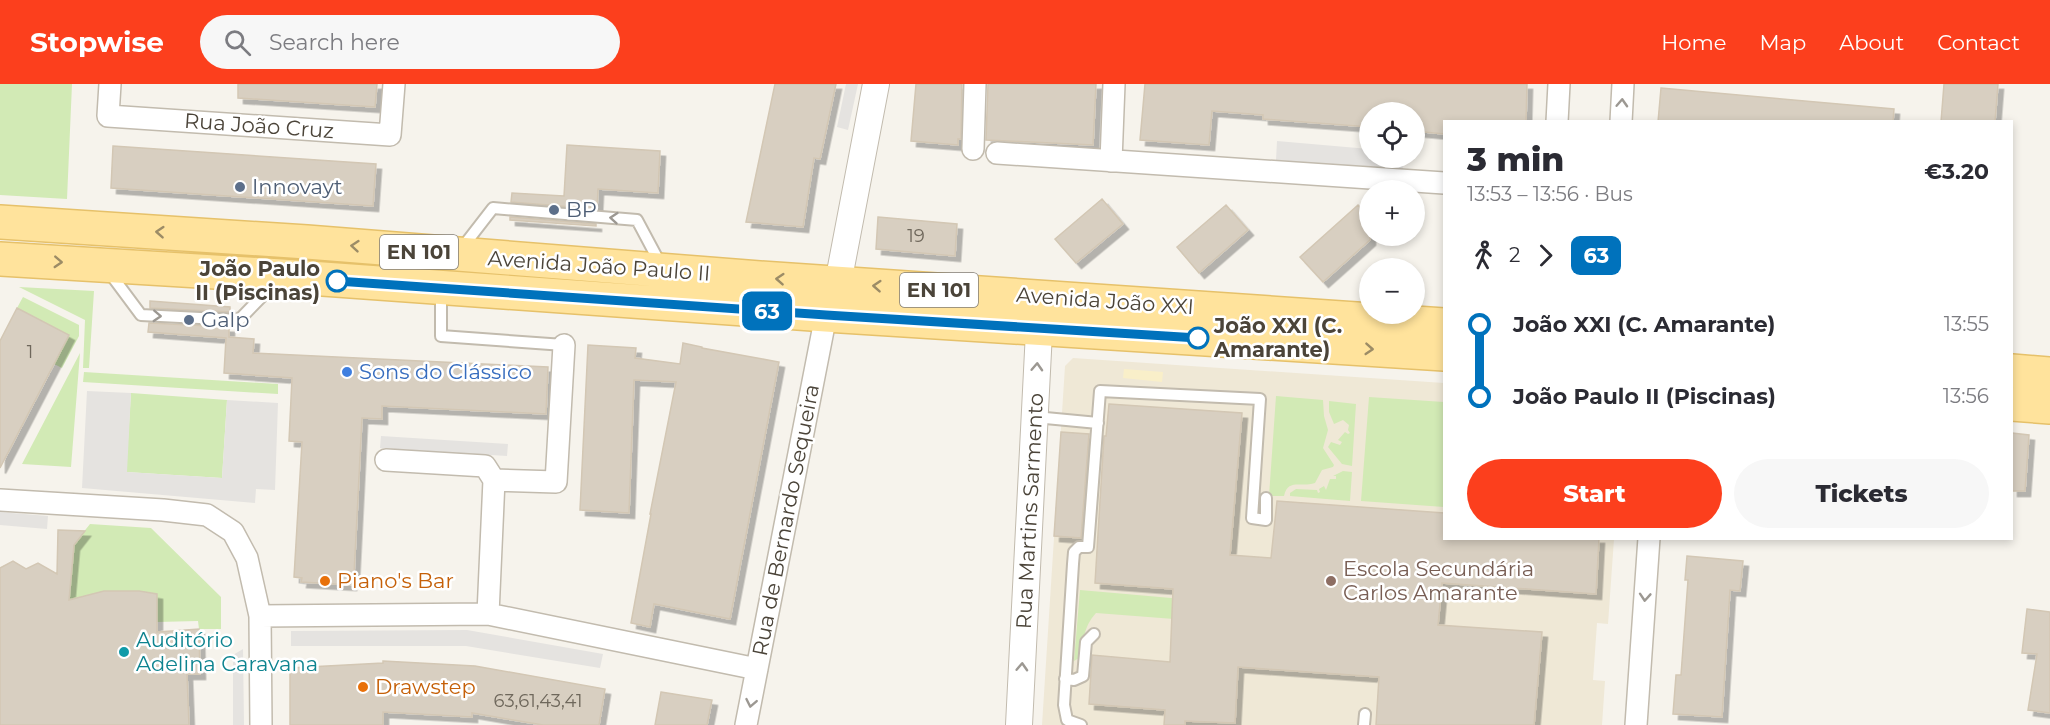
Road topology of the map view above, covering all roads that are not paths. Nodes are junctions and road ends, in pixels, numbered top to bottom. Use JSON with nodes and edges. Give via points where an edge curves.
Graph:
{"nodes":[{"id":1,"x":110,"y":84,"type":"edge"},
{"id":2,"x":394,"y":84,"type":"edge"},
{"id":3,"x":876,"y":84,"type":"edge"},
{"id":4,"x":975,"y":84,"type":"edge"},
{"id":5,"x":1114,"y":84,"type":"edge"},
{"id":6,"x":1559,"y":84,"type":"edge"},
{"id":7,"x":1623,"y":84,"type":"edge"},
{"id":8,"x":1557,"y":120,"type":"edge"},
{"id":9,"x":1621,"y":120,"type":"edge"},
{"id":10,"x":973,"y":149,"type":"dead end"},
{"id":11,"x":997,"y":153,"type":"dead end"},
{"id":12,"x":1111,"y":161,"type":"junction"},
{"id":13,"x":1443,"y":183,"type":"edge"},
{"id":14,"x":0,"y":222,"type":"edge"},
{"id":15,"x":457,"y":255,"type":"junction"},
{"id":16,"x":0,"y":259,"type":"edge"},
{"id":17,"x":103,"y":265,"type":"junction"},
{"id":18,"x":664,"y":270,"type":"junction"},
{"id":19,"x":281,"y":276,"type":"junction"},
{"id":20,"x":838,"y":283,"type":"junction"},
{"id":21,"x":442,"y":289,"type":"junction"},
{"id":22,"x":1040,"y":312,"type":"junction"},
{"id":23,"x":826,"y":315,"type":"junction"},
{"id":24,"x":1443,"y":325,"type":"edge"},
{"id":25,"x":564,"y":345,"type":"joint"},
{"id":26,"x":2013,"y":351,"type":"edge"},
{"id":27,"x":2050,"y":353,"type":"edge"},
{"id":28,"x":1443,"y":354,"type":"edge"},
{"id":29,"x":2013,"y":371,"type":"edge"},
{"id":30,"x":2050,"y":374,"type":"edge"},
{"id":31,"x":2013,"y":385,"type":"edge"},
{"id":32,"x":2050,"y":388,"type":"edge"},
{"id":33,"x":2013,"y":404,"type":"edge"},
{"id":34,"x":2050,"y":407,"type":"edge"},
{"id":35,"x":1034,"y":417,"type":"junction"},
{"id":36,"x":1098,"y":423,"type":"junction"},
{"id":37,"x":386,"y":460,"type":"dead end"},
{"id":38,"x":494,"y":480,"type":"junction"},
{"id":39,"x":1266,"y":498,"type":"dead end"},
{"id":40,"x":0,"y":500,"type":"edge"},
{"id":41,"x":1649,"y":540,"type":"edge"},
{"id":42,"x":488,"y":614,"type":"junction"},
{"id":43,"x":260,"y":615,"type":"junction"},
{"id":44,"x":1094,"y":634,"type":"dead end"},
{"id":45,"x":757,"y":669,"type":"junction"},
{"id":46,"x":1065,"y":679,"type":"junction"},
{"id":47,"x":261,"y":725,"type":"edge"},
{"id":48,"x":746,"y":725,"type":"edge"},
{"id":49,"x":1019,"y":725,"type":"edge"},
{"id":50,"x":1081,"y":725,"type":"edge"},
{"id":51,"x":1636,"y":725,"type":"edge"}],
"edges":[{"from":1,"to":2,"type":"street","name":"Rua João Cruz","via":[[108,116],[390,135]]},
{"from":3,"to":20,"type":"street"},
{"from":4,"to":10,"type":"street"},
{"from":5,"to":12,"type":"street"},
{"from":6,"to":8,"type":"street"},
{"from":9,"to":7,"type":"street","one_way":true},
{"from":11,"to":12,"type":"street"},
{"from":12,"to":13,"type":"street"},
{"from":15,"to":14,"type":"main road","name":"Avenida João Paulo II","number":"EN 101","one_way":true},
{"from":15,"to":18,"type":"main road","name":"Avenida João Paulo II","number":"EN 101"},
{"from":18,"to":15,"type":"lane","one_way":true,"via":[[637,220],[493,208]]},
{"from":16,"to":17,"type":"main road","name":"Avenida João Paulo II","number":"EN 101","one_way":true},
{"from":17,"to":19,"type":"main road","name":"Avenida João Paulo II","number":"EN 101"},
{"from":17,"to":19,"type":"lane","one_way":true,"via":[[141,315],[239,320]]},
{"from":20,"to":18,"type":"main road","name":"Avenida João Paulo II","number":"EN 101","one_way":true},
{"from":19,"to":21,"type":"main road","name":"Avenida João Paulo II","number":"EN 101"},
{"from":22,"to":20,"type":"main road","name":"Avenida João XXI","number":"EN 101","one_way":true},
{"from":21,"to":23,"type":"main road","name":"Avenida João Paulo II","number":"EN 101"},
{"from":21,"to":25,"type":"lane","via":[[441,336]]},
{"from":22,"to":23,"type":"main road","name":"Avenida João XXI","number":"EN 101"},
{"from":22,"to":24,"type":"main road","name":"Avenida João XXI","number":"EN 101"},
{"from":22,"to":28,"type":"main road","name":"Avenida João XXI","number":"EN 101","one_way":true},
{"from":35,"to":22,"type":"street","name":"Rua Martins Sarmento","one_way":true},
{"from":23,"to":45,"type":"street","name":"Rua de Bernardo Sequeira"},
{"from":25,"to":38,"type":"street","via":[[556,482]]},
{"from":26,"to":27,"type":"main road"},
{"from":29,"to":30,"type":"main road"},
{"from":31,"to":32,"type":"main road"},
{"from":33,"to":34,"type":"main road"},
{"from":35,"to":36,"type":"lane"},
{"from":49,"to":35,"type":"street","name":"Rua Martins Sarmento","one_way":true},
{"from":36,"to":39,"type":"lane","via":[[1100,391],[1260,399],[1252,518],[1266,520]]},
{"from":36,"to":46,"type":"lane","via":[[1088,547],[1079,547],[1074,552]]},
{"from":37,"to":38,"type":"street","via":[[485,466]]},
{"from":38,"to":42,"type":"street"},
{"from":40,"to":43,"type":"street","via":[[207,515],[233,532],[247,558]]},
{"from":41,"to":51,"type":"street","one_way":true},
{"from":42,"to":43,"type":"street"},
{"from":42,"to":45,"type":"street"},
{"from":43,"to":47,"type":"street"},
{"from":44,"to":46,"type":"lane","via":[[1086,642],[1083,676]]},
{"from":45,"to":48,"type":"street","name":"Rua de Bernardo Sequeira","one_way":true},
{"from":46,"to":50,"type":"lane","via":[[1067,720]]}]}
